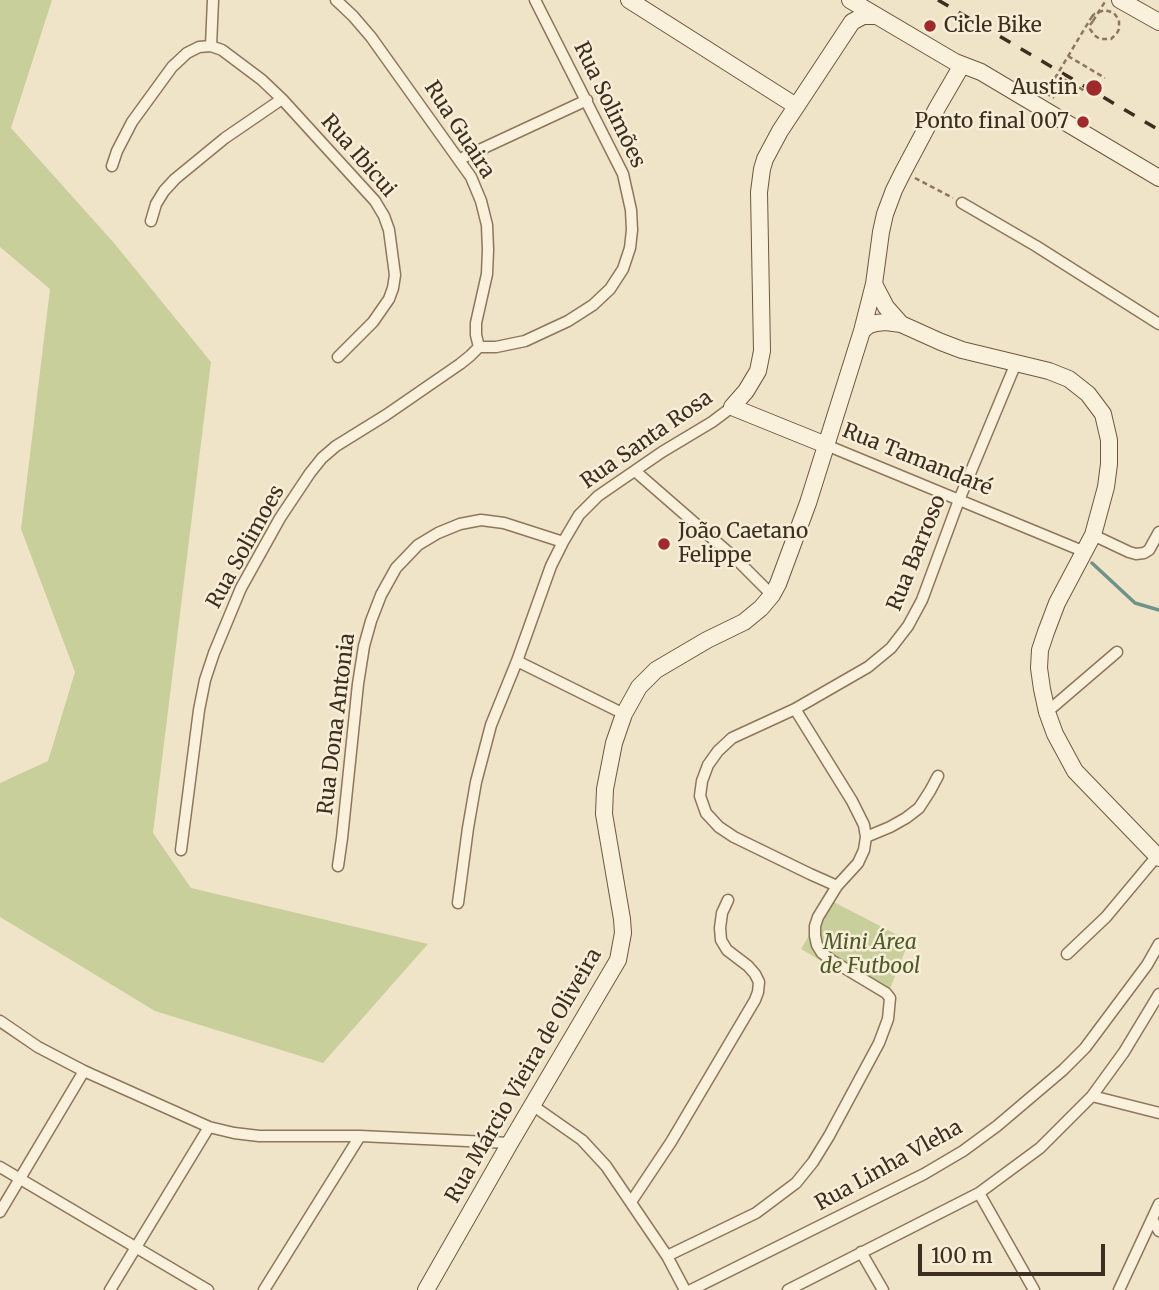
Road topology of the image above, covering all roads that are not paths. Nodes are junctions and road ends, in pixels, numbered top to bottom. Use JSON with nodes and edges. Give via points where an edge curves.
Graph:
{"nodes":[{"id":1,"x":213,"y":0,"type":"edge"},
{"id":2,"x":336,"y":0,"type":"edge"},
{"id":3,"x":535,"y":0,"type":"edge"},
{"id":4,"x":629,"y":0,"type":"edge"},
{"id":5,"x":848,"y":0,"type":"edge"},
{"id":6,"x":1120,"y":0,"type":"edge"},
{"id":7,"x":876,"y":16,"type":"junction"},
{"id":8,"x":852,"y":22,"type":"junction"},
{"id":9,"x":1159,"y":22,"type":"edge"},
{"id":10,"x":211,"y":46,"type":"junction"},
{"id":11,"x":962,"y":65,"type":"junction"},
{"id":12,"x":282,"y":99,"type":"junction"},
{"id":13,"x":587,"y":100,"type":"junction"},
{"id":14,"x":796,"y":106,"type":"junction"},
{"id":15,"x":460,"y":159,"type":"junction"},
{"id":16,"x":112,"y":166,"type":"dead end"},
{"id":17,"x":1159,"y":178,"type":"edge"},
{"id":18,"x":962,"y":202,"type":"dead end"},
{"id":19,"x":151,"y":221,"type":"dead end"},
{"id":20,"x":874,"y":284,"type":"junction"},
{"id":21,"x":901,"y":324,"type":"junction"},
{"id":22,"x":1159,"y":324,"type":"edge"},
{"id":23,"x":862,"y":331,"type":"junction"},
{"id":24,"x":479,"y":346,"type":"junction"},
{"id":25,"x":338,"y":357,"type":"dead end"},
{"id":26,"x":1016,"y":363,"type":"junction"},
{"id":27,"x":732,"y":407,"type":"junction"},
{"id":28,"x":826,"y":445,"type":"junction"},
{"id":29,"x":635,"y":471,"type":"junction"},
{"id":30,"x":959,"y":500,"type":"junction"},
{"id":31,"x":1159,"y":532,"type":"edge"},
{"id":32,"x":1093,"y":535,"type":"junction"},
{"id":33,"x":563,"y":542,"type":"junction"},
{"id":34,"x":1085,"y":552,"type":"junction"},
{"id":35,"x":772,"y":595,"type":"junction"},
{"id":36,"x":1117,"y":652,"type":"dead end"},
{"id":37,"x":517,"y":661,"type":"junction"},
{"id":38,"x":795,"y":709,"type":"junction"},
{"id":39,"x":1047,"y":712,"type":"junction"},
{"id":40,"x":624,"y":714,"type":"junction"},
{"id":41,"x":938,"y":776,"type":"dead end"},
{"id":42,"x":866,"y":837,"type":"junction"},
{"id":43,"x":181,"y":849,"type":"dead end"},
{"id":44,"x":1157,"y":852,"type":"edge"},
{"id":45,"x":338,"y":866,"type":"dead end"},
{"id":46,"x":838,"y":886,"type":"junction"},
{"id":47,"x":728,"y":900,"type":"dead end"},
{"id":48,"x":458,"y":903,"type":"dead end"},
{"id":49,"x":1159,"y":944,"type":"edge"},
{"id":50,"x":1067,"y":954,"type":"dead end"},
{"id":51,"x":1159,"y":994,"type":"edge"},
{"id":52,"x":0,"y":1021,"type":"edge"},
{"id":53,"x":85,"y":1071,"type":"junction"},
{"id":54,"x":1092,"y":1096,"type":"junction"},
{"id":55,"x":532,"y":1105,"type":"junction"},
{"id":56,"x":1159,"y":1113,"type":"edge"},
{"id":57,"x":209,"y":1127,"type":"junction"},
{"id":58,"x":360,"y":1136,"type":"junction"},
{"id":59,"x":510,"y":1143,"type":"junction"},
{"id":60,"x":0,"y":1167,"type":"edge"},
{"id":61,"x":20,"y":1180,"type":"junction"},
{"id":62,"x":979,"y":1194,"type":"junction"},
{"id":63,"x":631,"y":1202,"type":"junction"},
{"id":64,"x":1159,"y":1205,"type":"edge"},
{"id":65,"x":0,"y":1212,"type":"edge"},
{"id":66,"x":1152,"y":1219,"type":"junction"},
{"id":67,"x":1159,"y":1231,"type":"edge"},
{"id":68,"x":136,"y":1248,"type":"junction"},
{"id":69,"x":861,"y":1252,"type":"junction"},
{"id":70,"x":667,"y":1256,"type":"junction"},
{"id":71,"x":110,"y":1290,"type":"edge"},
{"id":72,"x":208,"y":1290,"type":"edge"},
{"id":73,"x":264,"y":1290,"type":"edge"},
{"id":74,"x":426,"y":1290,"type":"edge"},
{"id":75,"x":685,"y":1290,"type":"edge"},
{"id":76,"x":691,"y":1290,"type":"edge"},
{"id":77,"x":788,"y":1290,"type":"edge"},
{"id":78,"x":883,"y":1290,"type":"edge"},
{"id":79,"x":1034,"y":1290,"type":"edge"},
{"id":80,"x":1119,"y":1290,"type":"edge"}],
"edges":[{"from":1,"to":10,"type":"street"},
{"from":2,"to":15,"type":"street","name":"Rua Guaira","via":[[371,37]]},
{"from":3,"to":13,"type":"street","name":"Rua Solimões"},
{"from":4,"to":14,"type":"main road"},
{"from":5,"to":7,"type":"main road"},
{"from":5,"to":8,"type":"main road"},
{"from":6,"to":9,"type":"main road"},
{"from":7,"to":8,"type":"main road"},
{"from":7,"to":11,"type":"main road"},
{"from":8,"to":14,"type":"main road","name":"Rua Santa Rosa"},
{"from":10,"to":12,"type":"street","name":"Rua Ibicui"},
{"from":10,"to":16,"type":"street","via":[[187,53],[172,67],[132,122]]},
{"from":11,"to":17,"type":"main road"},
{"from":11,"to":20,"type":"main road","name":"Rua Márcio Vieira de Oliveira","via":[[894,190],[881,232]]},
{"from":12,"to":19,"type":"street","via":[[175,179],[156,204]]},
{"from":12,"to":25,"type":"street","name":"Rua Ibicui","via":[[375,201],[389,230],[395,275],[389,299]]},
{"from":13,"to":15,"type":"street"},
{"from":13,"to":24,"type":"street","name":"Rua Solimões","via":[[628,191],[632,230],[623,269],[610,289],[568,321],[525,341]]},
{"from":14,"to":27,"type":"main road","name":"Rua Santa Rosa","via":[[762,169],[762,351],[758,371]]},
{"from":15,"to":24,"type":"street","name":"Rua Guaira","via":[[481,201],[487,225],[487,274],[476,323]]},
{"from":18,"to":22,"type":"street"},
{"from":20,"to":21,"type":"main road"},
{"from":20,"to":23,"type":"main road","name":"Rua Márcio Vieira de Oliveira"},
{"from":21,"to":23,"type":"main road","via":[[876,323]]},
{"from":21,"to":26,"type":"main road","via":[[962,350]]},
{"from":23,"to":28,"type":"main road","name":"Rua Márcio Vieira de Oliveira"},
{"from":24,"to":43,"type":"street","name":"Rua Solimoes","via":[[460,364],[322,458],[280,518],[241,587],[205,680]]},
{"from":26,"to":30,"type":"street","name":"Rua Barroso"},
{"from":26,"to":32,"type":"main road","via":[[1069,379],[1103,414],[1109,464]]},
{"from":27,"to":28,"type":"main road","name":"Rua Tamandaré"},
{"from":27,"to":29,"type":"street","name":"Rua Santa Rosa"},
{"from":28,"to":30,"type":"street","name":"Rua Tamandaré"},
{"from":28,"to":35,"type":"main road","name":"Rua Márcio Vieira de Oliveira"},
{"from":29,"to":33,"type":"street","name":"Rua Santa Rosa","via":[[590,503]]},
{"from":29,"to":35,"type":"street"},
{"from":30,"to":34,"type":"street","name":"Rua Tamandaré"},
{"from":30,"to":38,"type":"street","name":"Rua Barroso","via":[[922,600],[891,648],[868,667]]},
{"from":31,"to":32,"type":"street","via":[[1149,550],[1136,554]]},
{"from":32,"to":34,"type":"main road"},
{"from":33,"to":37,"type":"street","name":"Rua Santa Rosa"},
{"from":33,"to":45,"type":"street","name":"Rua Dona Antonia","via":[[481,520],[438,533],[418,545],[396,568],[381,595],[364,646]]},
{"from":34,"to":39,"type":"main road","via":[[1057,603],[1040,650]]},
{"from":35,"to":40,"type":"main road","name":"Rua Márcio Vieira de Oliveira","via":[[744,622],[656,670],[639,687]]},
{"from":36,"to":39,"type":"street"},
{"from":37,"to":40,"type":"street"},
{"from":37,"to":48,"type":"street","name":"Rua Santa Rosa","via":[[491,725],[477,782]]},
{"from":38,"to":42,"type":"street","via":[[852,800]]},
{"from":38,"to":46,"type":"street","name":"Rua Barroso","via":[[732,738],[709,765],[700,796],[706,813],[719,827]]},
{"from":39,"to":44,"type":"main road","via":[[1075,771]]},
{"from":40,"to":55,"type":"main road","name":"Rua Márcio Vieira de Oliveira","via":[[609,763],[604,814],[622,919],[618,960]]},
{"from":41,"to":42,"type":"street","via":[[919,808]]},
{"from":42,"to":46,"type":"street","via":[[858,863]]},
{"from":44,"to":50,"type":"street","via":[[1106,917]]},
{"from":46,"to":70,"type":"street","via":[[818,917],[817,945],[831,960],[890,998],[879,1043],[824,1145],[796,1184],[756,1213]]},
{"from":47,"to":63,"type":"street","via":[[721,940],[755,974],[758,992]]},
{"from":49,"to":76,"type":"street","name":"Rua Linha Vleha","via":[[1085,1048],[997,1126],[924,1174]]},
{"from":51,"to":54,"type":"street"},
{"from":52,"to":53,"type":"street"},
{"from":53,"to":57,"type":"street"},
{"from":53,"to":61,"type":"street"},
{"from":54,"to":56,"type":"street"},
{"from":54,"to":62,"type":"street","via":[[1040,1148]]},
{"from":55,"to":59,"type":"main road","name":"Rua Márcio Vieira de Oliveira"},
{"from":55,"to":63,"type":"street","via":[[595,1152]]},
{"from":57,"to":58,"type":"street","via":[[259,1136]]},
{"from":57,"to":68,"type":"street"},
{"from":58,"to":59,"type":"street"},
{"from":58,"to":73,"type":"street"},
{"from":59,"to":74,"type":"main road","name":"Rua Márcio Vieira de Oliveira"},
{"from":60,"to":61,"type":"street"},
{"from":61,"to":65,"type":"street"},
{"from":61,"to":68,"type":"street"},
{"from":62,"to":69,"type":"street"},
{"from":62,"to":79,"type":"street"},
{"from":63,"to":70,"type":"street"},
{"from":64,"to":66,"type":"street"},
{"from":66,"to":67,"type":"street"},
{"from":66,"to":80,"type":"street"},
{"from":68,"to":71,"type":"street"},
{"from":68,"to":72,"type":"street"},
{"from":69,"to":77,"type":"street"},
{"from":69,"to":78,"type":"street"},
{"from":70,"to":75,"type":"street"}]}
